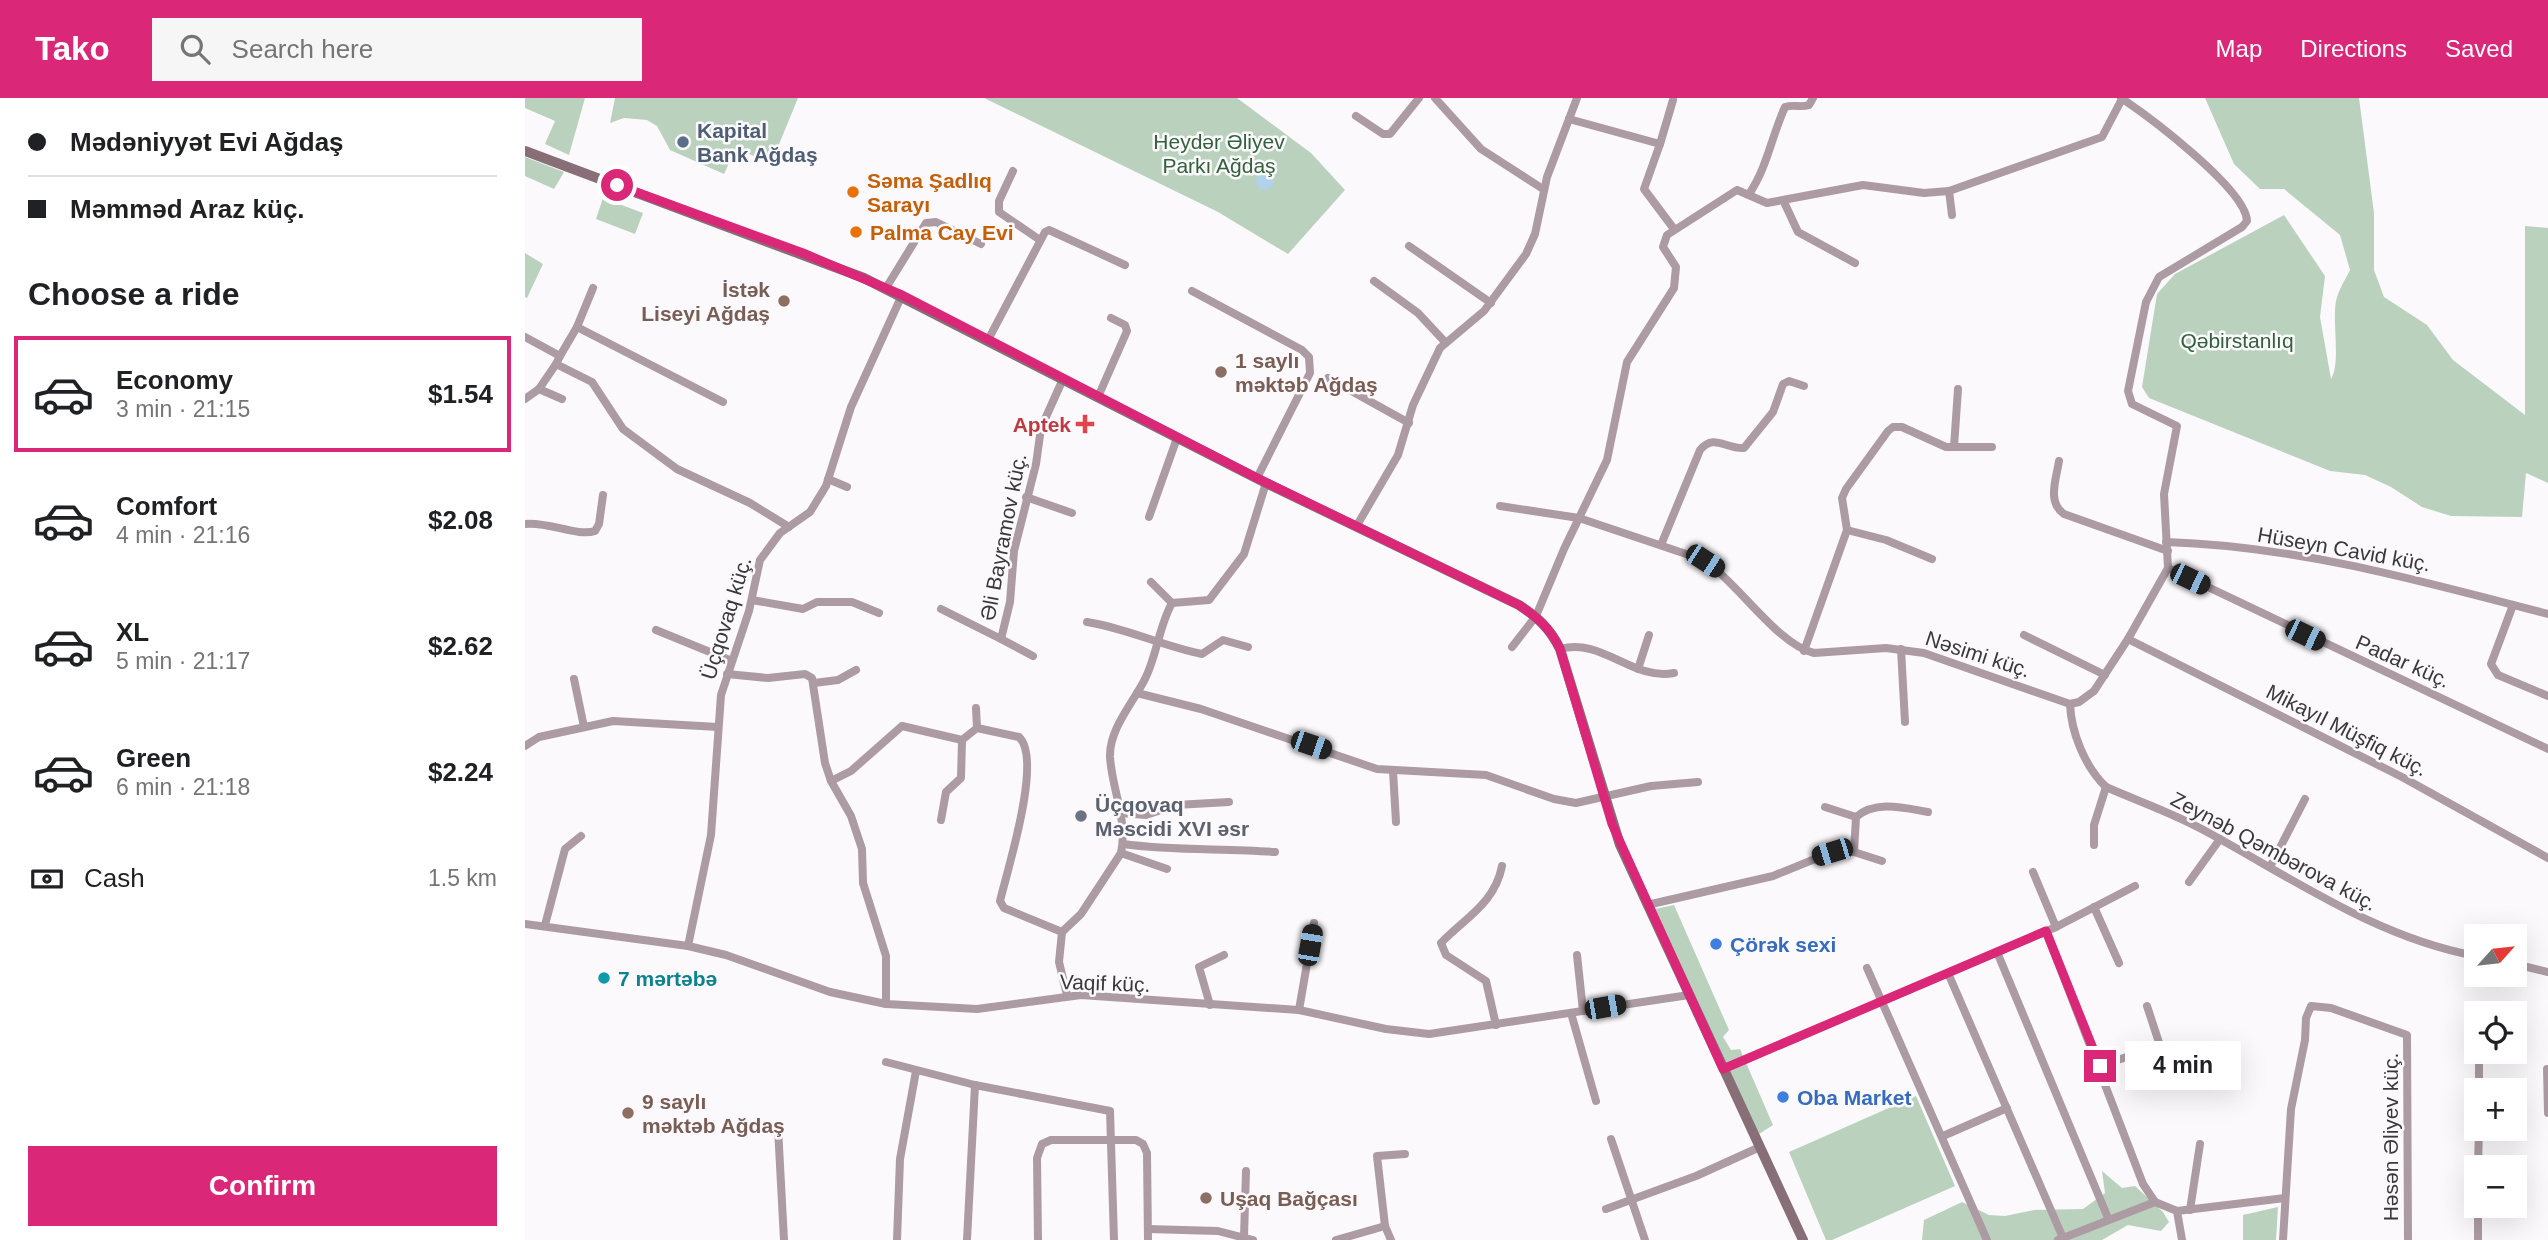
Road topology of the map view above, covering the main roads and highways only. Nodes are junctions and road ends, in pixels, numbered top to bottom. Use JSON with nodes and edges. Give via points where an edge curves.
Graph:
{"nodes":[{"id":1,"x":525,"y":151,"type":"edge"},
{"id":2,"x":1803,"y":1240,"type":"edge"}],
"edges":[{"from":1,"to":2,"type":"main road","via":[[803,253],[902,295],[1537,617],[1560,649],[1603,798],[1647,905]]}]}
